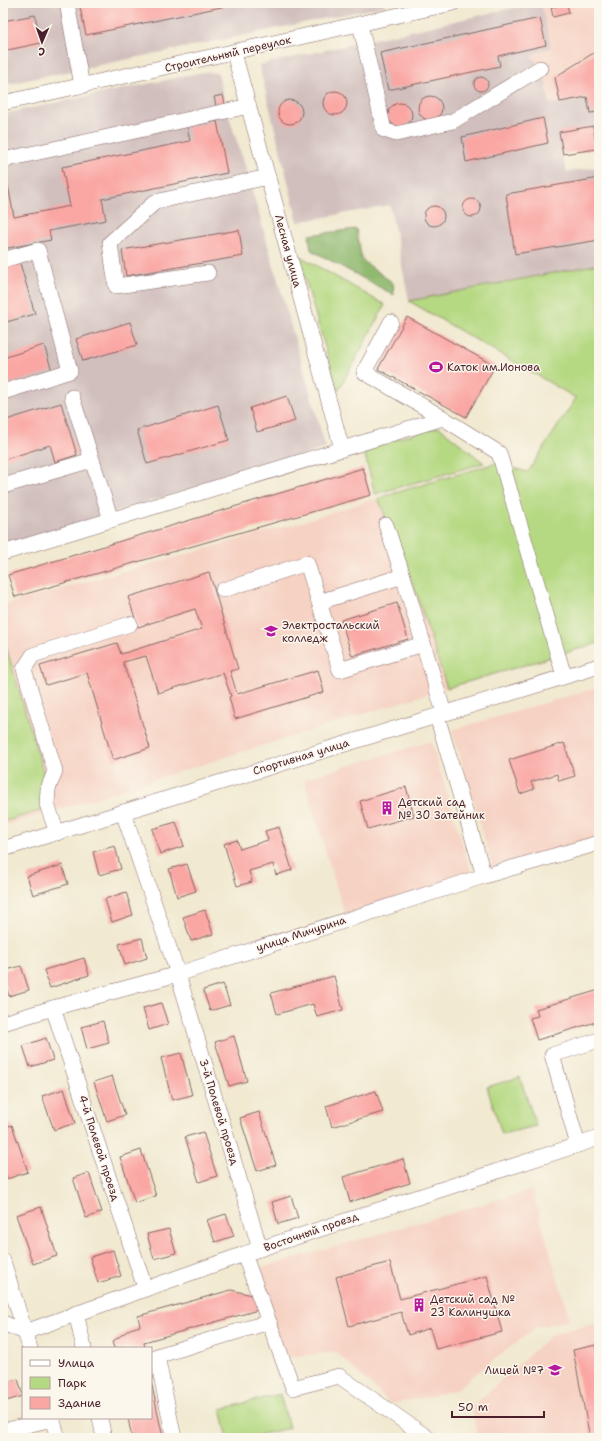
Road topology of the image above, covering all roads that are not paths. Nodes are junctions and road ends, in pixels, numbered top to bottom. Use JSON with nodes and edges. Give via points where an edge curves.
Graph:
{"nodes":[{"id":1,"x":67,"y":3,"type":"edge"},
{"id":2,"x":453,"y":3,"type":"edge"},
{"id":3,"x":412,"y":7,"type":"edge"},
{"id":4,"x":360,"y":24,"type":"junction"},
{"id":5,"x":234,"y":53,"type":"junction"},
{"id":6,"x":540,"y":68,"type":"dead end"},
{"id":7,"x":82,"y":86,"type":"junction"},
{"id":8,"x":3,"y":104,"type":"edge"},
{"id":9,"x":249,"y":106,"type":"junction"},
{"id":10,"x":3,"y":160,"type":"edge"},
{"id":11,"x":268,"y":177,"type":"junction"},
{"id":12,"x":3,"y":260,"type":"edge"},
{"id":13,"x":208,"y":273,"type":"dead end"},
{"id":14,"x":391,"y":322,"type":"dead end"},
{"id":15,"x":3,"y":392,"type":"edge"},
{"id":16,"x":72,"y":397,"type":"dead end"},
{"id":17,"x":443,"y":418,"type":"junction"},
{"id":18,"x":342,"y":449,"type":"junction"},
{"id":19,"x":92,"y":460,"type":"junction"},
{"id":20,"x":3,"y":486,"type":"edge"},
{"id":21,"x":111,"y":520,"type":"junction"},
{"id":22,"x":386,"y":525,"type":"dead end"},
{"id":23,"x":3,"y":552,"type":"edge"},
{"id":24,"x":403,"y":576,"type":"junction"},
{"id":25,"x":223,"y":590,"type":"dead end"},
{"id":26,"x":319,"y":602,"type":"junction"},
{"id":27,"x":130,"y":624,"type":"dead end"},
{"id":28,"x":423,"y":644,"type":"junction"},
{"id":29,"x":599,"y":666,"type":"edge"},
{"id":30,"x":564,"y":676,"type":"junction"},
{"id":31,"x":440,"y":715,"type":"junction"},
{"id":32,"x":123,"y":812,"type":"junction"},
{"id":33,"x":57,"y":833,"type":"junction"},
{"id":34,"x":599,"y":843,"type":"edge"},
{"id":35,"x":3,"y":849,"type":"edge"},
{"id":36,"x":484,"y":876,"type":"junction"},
{"id":37,"x":178,"y":974,"type":"junction"},
{"id":38,"x":53,"y":1008,"type":"junction"},
{"id":39,"x":3,"y":1023,"type":"edge"},
{"id":40,"x":599,"y":1040,"type":"edge"},
{"id":41,"x":599,"y":1138,"type":"edge"},
{"id":42,"x":578,"y":1145,"type":"junction"},
{"id":43,"x":260,"y":1250,"type":"junction"},
{"id":44,"x":244,"y":1254,"type":"junction"},
{"id":45,"x":3,"y":1261,"type":"edge"},
{"id":46,"x":145,"y":1288,"type":"junction"},
{"id":47,"x":76,"y":1313,"type":"junction"},
{"id":48,"x":269,"y":1322,"type":"junction"},
{"id":49,"x":3,"y":1323,"type":"edge"},
{"id":50,"x":25,"y":1332,"type":"junction"},
{"id":51,"x":30,"y":1347,"type":"edge"},
{"id":52,"x":84,"y":1347,"type":"edge"},
{"id":53,"x":48,"y":1419,"type":"edge"},
{"id":54,"x":52,"y":1419,"type":"edge"},
{"id":55,"x":100,"y":1419,"type":"edge"},
{"id":56,"x":3,"y":1431,"type":"edge"},
{"id":57,"x":58,"y":1438,"type":"edge"},
{"id":58,"x":104,"y":1438,"type":"edge"},
{"id":59,"x":174,"y":1438,"type":"edge"},
{"id":60,"x":428,"y":1438,"type":"edge"}],
"edges":[{"from":1,"to":7,"type":"street"},
{"from":2,"to":3,"type":"street","name":"Строительный переулок"},
{"from":3,"to":4,"type":"street","name":"Строительный переулок"},
{"from":4,"to":5,"type":"street","name":"Строительный переулок"},
{"from":4,"to":6,"type":"street","via":[[384,130],[396,134],[454,121]]},
{"from":5,"to":7,"type":"street","name":"Строительный переулок"},
{"from":5,"to":9,"type":"street","name":"Лесная улица"},
{"from":7,"to":8,"type":"street","name":"Строительный переулок"},
{"from":9,"to":10,"type":"street"},
{"from":9,"to":11,"type":"street","name":"Лесная улица"},
{"from":11,"to":13,"type":"street","via":[[155,202],[110,243],[116,286]]},
{"from":11,"to":18,"type":"street","name":"Лесная улица"},
{"from":12,"to":15,"type":"street","via":[[38,250],[70,371]]},
{"from":14,"to":17,"type":"street","via":[[364,372]]},
{"from":16,"to":19,"type":"street"},
{"from":17,"to":18,"type":"street"},
{"from":17,"to":30,"type":"street","via":[[499,453]]},
{"from":18,"to":21,"type":"street"},
{"from":19,"to":20,"type":"street"},
{"from":19,"to":21,"type":"street"},
{"from":21,"to":23,"type":"street"},
{"from":22,"to":24,"type":"street"},
{"from":24,"to":26,"type":"street"},
{"from":24,"to":28,"type":"street"},
{"from":25,"to":26,"type":"street","via":[[307,563]]},
{"from":26,"to":28,"type":"street","via":[[340,670]]},
{"from":27,"to":33,"type":"street","via":[[33,656],[24,669],[55,771],[48,789],[47,804]]},
{"from":28,"to":31,"type":"street"},
{"from":29,"to":30,"type":"street","name":"Спортивная улица"},
{"from":30,"to":31,"type":"street","name":"Спортивная улица"},
{"from":31,"to":32,"type":"street","name":"Спортивная улица"},
{"from":31,"to":36,"type":"street"},
{"from":32,"to":33,"type":"street","name":"Спортивная улица"},
{"from":32,"to":37,"type":"street","name":"3-й Полевой проезд"},
{"from":33,"to":35,"type":"street","name":"Спортивная улица"},
{"from":34,"to":36,"type":"street","name":"улица Мичурина"},
{"from":36,"to":37,"type":"street","name":"улица Мичурина"},
{"from":37,"to":38,"type":"street","name":"улица Мичурина"},
{"from":37,"to":43,"type":"street","name":"3-й Полевой проезд"},
{"from":38,"to":39,"type":"street","name":"улица Мичурина"},
{"from":38,"to":46,"type":"street","name":"4-й Полевой проезд"},
{"from":40,"to":42,"type":"street","via":[[552,1055]]},
{"from":41,"to":42,"type":"street","name":"Восточный проезд"},
{"from":42,"to":43,"type":"street","name":"Восточный проезд"},
{"from":43,"to":44,"type":"street","name":"Восточный проезд"},
{"from":44,"to":46,"type":"street","name":"Восточный проезд"},
{"from":44,"to":48,"type":"street"},
{"from":45,"to":50,"type":"street"},
{"from":46,"to":47,"type":"street","name":"Восточный проезд"},
{"from":47,"to":50,"type":"street","name":"Восточный проезд"},
{"from":47,"to":52,"type":"street"},
{"from":48,"to":59,"type":"street","via":[[157,1356]]},
{"from":48,"to":60,"type":"street","via":[[293,1388],[339,1376]]},
{"from":49,"to":50,"type":"street"},
{"from":50,"to":51,"type":"street"},
{"from":53,"to":56,"type":"street"},
{"from":54,"to":57,"type":"street"},
{"from":55,"to":58,"type":"street"}]}
